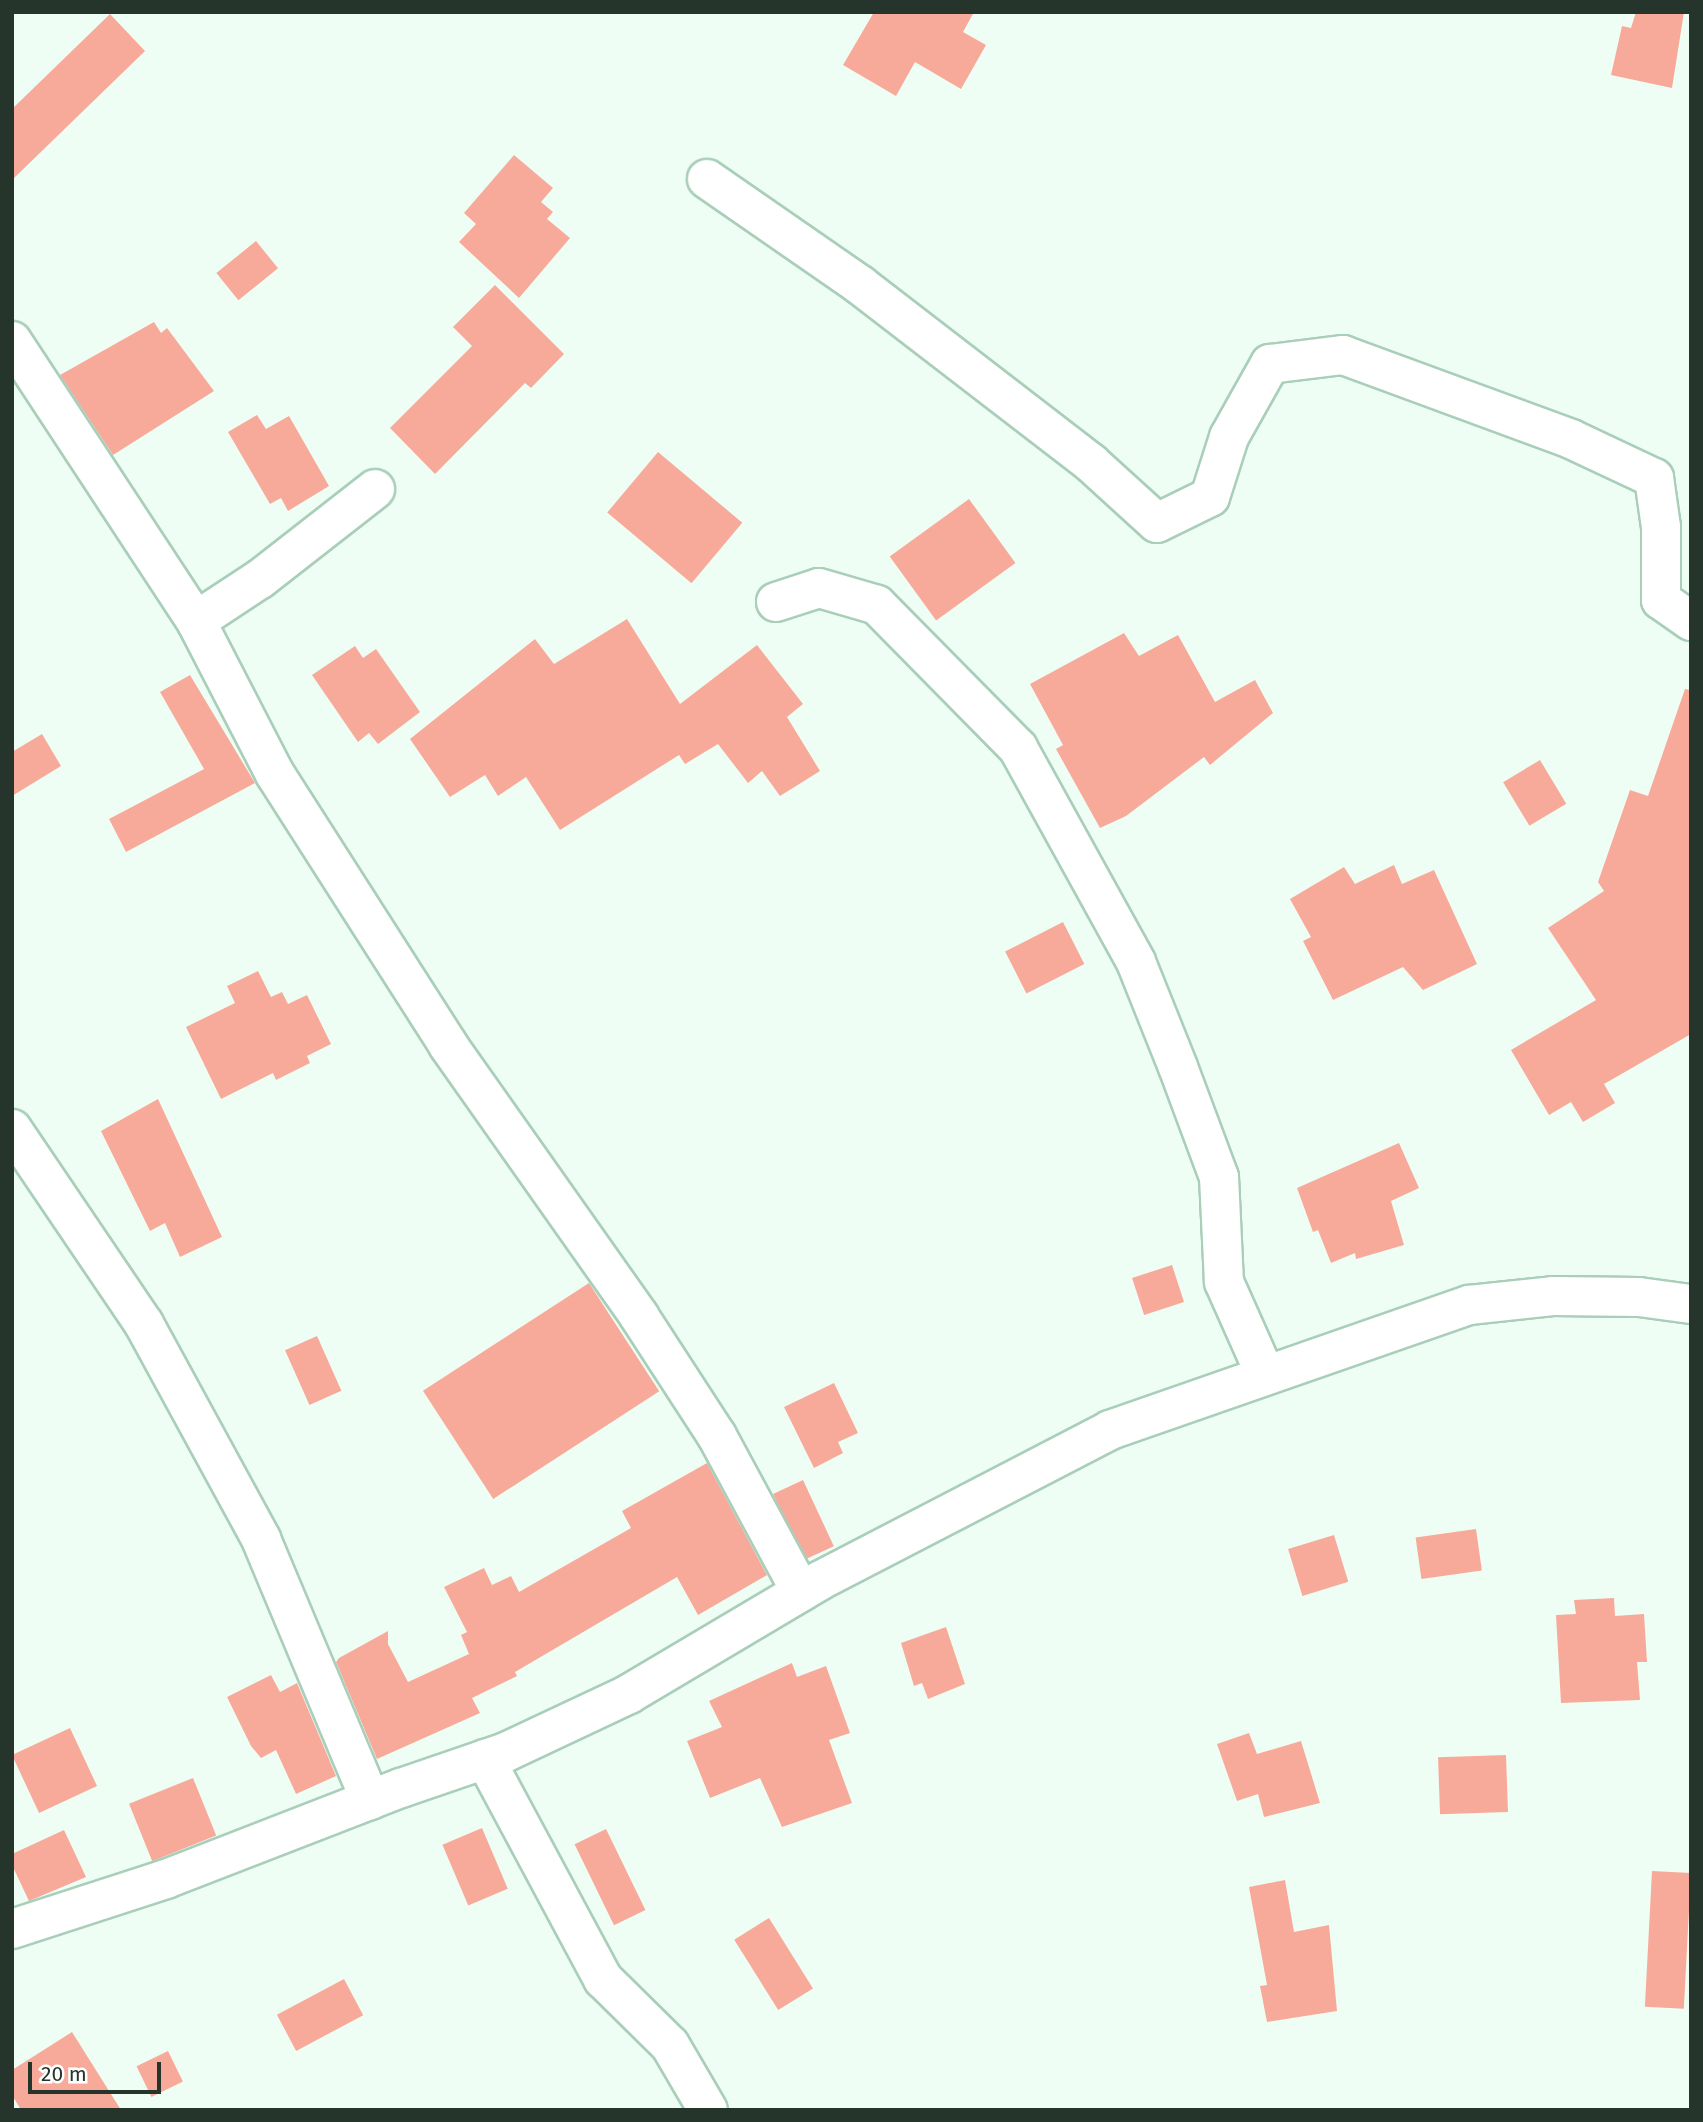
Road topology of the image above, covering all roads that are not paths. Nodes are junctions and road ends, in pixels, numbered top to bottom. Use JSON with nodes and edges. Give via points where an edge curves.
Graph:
{"nodes":[{"id":1,"x":707,"y":179,"type":"dead end"},
{"id":2,"x":12,"y":341,"type":"edge"},
{"id":3,"x":375,"y":489,"type":"dead end"},
{"id":4,"x":776,"y":602,"type":"dead end"},
{"id":5,"x":196,"y":621,"type":"junction"},
{"id":6,"x":1691,"y":621,"type":"edge"},
{"id":7,"x":12,"y":1129,"type":"edge"},
{"id":8,"x":1691,"y":1304,"type":"edge"},
{"id":9,"x":1265,"y":1374,"type":"junction"},
{"id":10,"x":801,"y":1592,"type":"junction"},
{"id":11,"x":485,"y":1759,"type":"junction"},
{"id":12,"x":370,"y":1800,"type":"junction"},
{"id":13,"x":12,"y":1929,"type":"edge"},
{"id":14,"x":708,"y":2110,"type":"edge"}],
"edges":[{"from":1,"to":6,"type":"street","via":[[860,285],[1091,463],[1157,523],[1210,497],[1229,437],[1270,364],[1343,355],[1571,439],[1654,478],[1661,527],[1661,600]]},
{"from":2,"to":5,"type":"street"},
{"from":3,"to":5,"type":"street","via":[[260,579]]},
{"from":4,"to":9,"type":"street","via":[[819,588],[877,605],[1018,748],[1136,961],[1219,1177],[1224,1282]]},
{"from":5,"to":10,"type":"street","via":[[275,774],[448,1045],[717,1436]]},
{"from":7,"to":12,"type":"street","via":[[144,1324],[261,1539]]},
{"from":8,"to":9,"type":"street","via":[[1639,1297],[1553,1296],[1469,1305]]},
{"from":9,"to":10,"type":"street","via":[[1110,1430]]},
{"from":10,"to":11,"type":"street","via":[[629,1694]]},
{"from":11,"to":12,"type":"street"},
{"from":11,"to":14,"type":"street","via":[[603,1979],[670,2045]]},
{"from":12,"to":13,"type":"street","via":[[166,1879]]}]}
